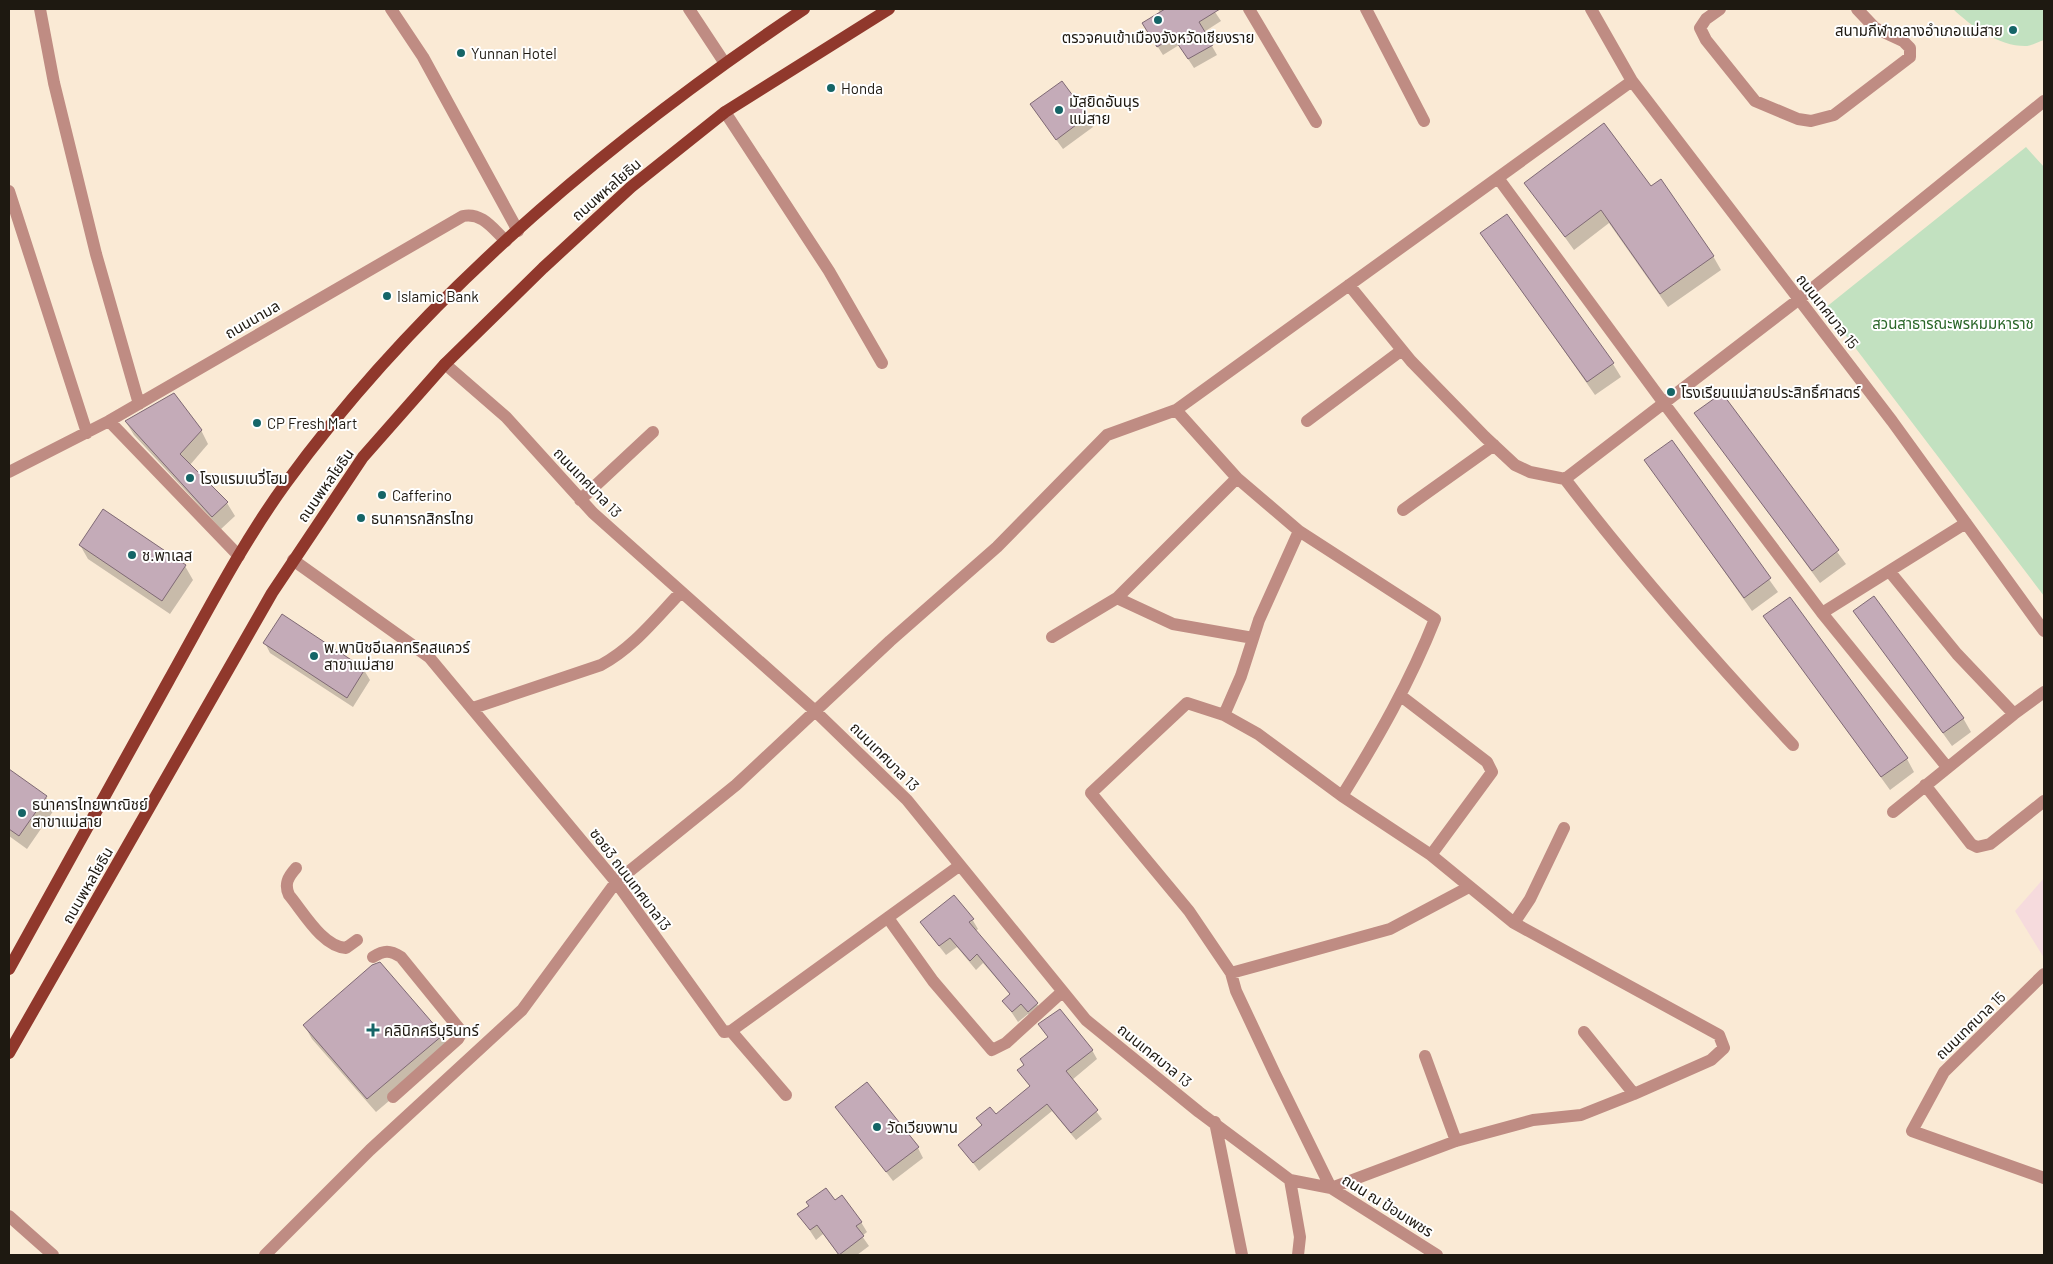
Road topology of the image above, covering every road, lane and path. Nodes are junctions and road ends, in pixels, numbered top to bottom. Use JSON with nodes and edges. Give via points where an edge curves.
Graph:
{"nodes":[{"id":1,"x":40,"y":9,"type":"edge"},
{"id":2,"x":391,"y":9,"type":"edge"},
{"id":3,"x":689,"y":9,"type":"edge"},
{"id":4,"x":804,"y":9,"type":"edge"},
{"id":5,"x":889,"y":9,"type":"edge"},
{"id":6,"x":1249,"y":9,"type":"edge"},
{"id":7,"x":1366,"y":9,"type":"edge"},
{"id":8,"x":1591,"y":9,"type":"edge"},
{"id":9,"x":1720,"y":9,"type":"edge"},
{"id":10,"x":1857,"y":9,"type":"edge"},
{"id":11,"x":724,"y":62,"type":"junction"},
{"id":12,"x":1632,"y":81,"type":"junction"},
{"id":13,"x":2044,"y":101,"type":"edge"},
{"id":14,"x":725,"y":112,"type":"junction"},
{"id":15,"x":1424,"y":121,"type":"dead end"},
{"id":16,"x":1316,"y":122,"type":"dead end"},
{"id":17,"x":1498,"y":178,"type":"junction"},
{"id":18,"x":9,"y":191,"type":"edge"},
{"id":19,"x":518,"y":230,"type":"junction"},
{"id":20,"x":506,"y":241,"type":"junction"},
{"id":21,"x":1350,"y":285,"type":"junction"},
{"id":22,"x":1798,"y":300,"type":"junction"},
{"id":23,"x":1402,"y":350,"type":"junction"},
{"id":24,"x":882,"y":363,"type":"dead end"},
{"id":25,"x":445,"y":364,"type":"junction"},
{"id":26,"x":1662,"y":402,"type":"junction"},
{"id":27,"x":139,"y":404,"type":"junction"},
{"id":28,"x":1176,"y":410,"type":"junction"},
{"id":29,"x":109,"y":421,"type":"junction"},
{"id":30,"x":1307,"y":421,"type":"dead end"},
{"id":31,"x":653,"y":432,"type":"dead end"},
{"id":32,"x":87,"y":433,"type":"junction"},
{"id":33,"x":1494,"y":445,"type":"junction"},
{"id":34,"x":9,"y":472,"type":"edge"},
{"id":35,"x":1237,"y":478,"type":"junction"},
{"id":36,"x":1565,"y":479,"type":"junction"},
{"id":37,"x":580,"y":500,"type":"junction"},
{"id":38,"x":1403,"y":510,"type":"dead end"},
{"id":39,"x":1966,"y":523,"type":"junction"},
{"id":40,"x":1299,"y":531,"type":"junction"},
{"id":41,"x":238,"y":556,"type":"junction"},
{"id":42,"x":293,"y":560,"type":"junction"},
{"id":43,"x":1890,"y":572,"type":"junction"},
{"id":44,"x":681,"y":592,"type":"junction"},
{"id":45,"x":1117,"y":598,"type":"junction"},
{"id":46,"x":1822,"y":613,"type":"junction"},
{"id":47,"x":2044,"y":631,"type":"edge"},
{"id":48,"x":1052,"y":637,"type":"dead end"},
{"id":49,"x":1253,"y":638,"type":"junction"},
{"id":50,"x":2044,"y":692,"type":"edge"},
{"id":51,"x":1401,"y":696,"type":"junction"},
{"id":52,"x":473,"y":708,"type":"junction"},
{"id":53,"x":814,"y":710,"type":"junction"},
{"id":54,"x":2014,"y":714,"type":"junction"},
{"id":55,"x":1224,"y":715,"type":"junction"},
{"id":56,"x":1793,"y":745,"type":"dead end"},
{"id":57,"x":1947,"y":767,"type":"junction"},
{"id":58,"x":1926,"y":785,"type":"junction"},
{"id":59,"x":1342,"y":796,"type":"junction"},
{"id":60,"x":2044,"y":801,"type":"edge"},
{"id":61,"x":1893,"y":812,"type":"dead end"},
{"id":62,"x":1564,"y":828,"type":"dead end"},
{"id":63,"x":1431,"y":855,"type":"junction"},
{"id":64,"x":959,"y":866,"type":"junction"},
{"id":65,"x":296,"y":868,"type":"dead end"},
{"id":66,"x":616,"y":882,"type":"junction"},
{"id":67,"x":1469,"y":887,"type":"junction"},
{"id":68,"x":888,"y":918,"type":"junction"},
{"id":69,"x":1514,"y":922,"type":"junction"},
{"id":70,"x":357,"y":940,"type":"dead end"},
{"id":71,"x":373,"y":957,"type":"dead end"},
{"id":72,"x":9,"y":969,"type":"edge"},
{"id":73,"x":1231,"y":973,"type":"junction"},
{"id":74,"x":2042,"y":980,"type":"edge"},
{"id":75,"x":1062,"y":992,"type":"junction"},
{"id":76,"x":731,"y":1031,"type":"junction"},
{"id":77,"x":1584,"y":1032,"type":"dead end"},
{"id":78,"x":9,"y":1053,"type":"edge"},
{"id":79,"x":1425,"y":1056,"type":"dead end"},
{"id":80,"x":1634,"y":1094,"type":"junction"},
{"id":81,"x":786,"y":1095,"type":"dead end"},
{"id":82,"x":393,"y":1097,"type":"dead end"},
{"id":83,"x":1215,"y":1122,"type":"junction"},
{"id":84,"x":1456,"y":1142,"type":"junction"},
{"id":85,"x":2044,"y":1178,"type":"edge"},
{"id":86,"x":1290,"y":1180,"type":"junction"},
{"id":87,"x":1331,"y":1188,"type":"junction"},
{"id":88,"x":9,"y":1216,"type":"edge"},
{"id":89,"x":53,"y":1255,"type":"edge"},
{"id":90,"x":265,"y":1255,"type":"edge"},
{"id":91,"x":1242,"y":1255,"type":"edge"},
{"id":92,"x":1298,"y":1255,"type":"edge"},
{"id":93,"x":1437,"y":1255,"type":"edge"}],
"edges":[{"from":1,"to":27,"type":"street","via":[[54,83],[96,254]]},
{"from":2,"to":19,"type":"street","via":[[423,57]]},
{"from":3,"to":11,"type":"street"},
{"from":4,"to":11,"type":"main road","name":"ถนนพหลโยธิน"},
{"from":5,"to":14,"type":"main road","name":"ถนนพหลโยธิน"},
{"from":6,"to":16,"type":"street"},
{"from":7,"to":15,"type":"street"},
{"from":8,"to":12,"type":"street","name":"ถนนเทศบาล 15"},
{"from":9,"to":10,"type":"street","via":[[1700,28],[1712,48],[1755,101],[1810,121],[1834,115],[1910,57],[1910,48],[1903,41],[1875,28]]},
{"from":11,"to":19,"type":"main road","name":"ถนนพหลโยธิน","via":[[602,157]]},
{"from":12,"to":17,"type":"street"},
{"from":12,"to":22,"type":"street","name":"ถนนเทศบาล 15"},
{"from":13,"to":22,"type":"street"},
{"from":14,"to":24,"type":"street","via":[[829,271]]},
{"from":14,"to":25,"type":"main road","name":"ถนนพหลโยธิน","via":[[631,187]]},
{"from":17,"to":21,"type":"street"},
{"from":17,"to":26,"type":"street"},
{"from":18,"to":32,"type":"street"},
{"from":19,"to":20,"type":"main road","name":"ถนนพหลโยธิน"},
{"from":20,"to":27,"type":"street","name":"ถนนนามล","via":[[480,217],[472,214],[463,216]]},
{"from":20,"to":41,"type":"main road","name":"ถนนพหลโยธิน","via":[[374,374],[285,485]]},
{"from":21,"to":23,"type":"street"},
{"from":21,"to":28,"type":"street"},
{"from":22,"to":26,"type":"street"},
{"from":22,"to":39,"type":"street","name":"ถนนเทศบาล 15"},
{"from":23,"to":30,"type":"street"},
{"from":23,"to":33,"type":"street"},
{"from":25,"to":37,"type":"street","name":"ถนนเทศบาล 13","via":[[506,417]]},
{"from":25,"to":42,"type":"main road","name":"ถนนพหลโยธิน","via":[[363,457]]},
{"from":26,"to":36,"type":"street"},
{"from":26,"to":46,"type":"street"},
{"from":27,"to":29,"type":"street","name":"ถนนนามล"},
{"from":28,"to":35,"type":"street"},
{"from":28,"to":53,"type":"street","via":[[1107,435],[997,548]]},
{"from":29,"to":32,"type":"street","name":"ถนนนามล"},
{"from":29,"to":41,"type":"street"},
{"from":31,"to":37,"type":"street"},
{"from":32,"to":34,"type":"street","name":"ถนนนามล"},
{"from":33,"to":36,"type":"street","via":[[1515,465]]},
{"from":33,"to":38,"type":"street"},
{"from":35,"to":40,"type":"street"},
{"from":35,"to":45,"type":"street"},
{"from":36,"to":56,"type":"street","via":[[1620,552],[1701,647]]},
{"from":37,"to":44,"type":"street","name":"ถนนเทศบาล 13"},
{"from":39,"to":43,"type":"street"},
{"from":39,"to":47,"type":"street","name":"ถนนเทศบาล 15"},
{"from":40,"to":49,"type":"street"},
{"from":40,"to":51,"type":"street","via":[[1435,619]]},
{"from":41,"to":72,"type":"main road","name":"ถนนพหลโยธิน"},
{"from":42,"to":52,"type":"street","name":"ซอย3 ถนนเทศบาล13","via":[[429,657]]},
{"from":42,"to":78,"type":"main road","name":"ถนนพหลโยธิน"},
{"from":43,"to":46,"type":"street"},
{"from":43,"to":54,"type":"street","via":[[1958,654]]},
{"from":44,"to":52,"type":"street","via":[[614,658]]},
{"from":44,"to":53,"type":"street","name":"ถนนเทศบาล 13"},
{"from":45,"to":48,"type":"street"},
{"from":45,"to":49,"type":"street","via":[[1173,624]]},
{"from":46,"to":57,"type":"street"},
{"from":49,"to":55,"type":"street"},
{"from":50,"to":54,"type":"street"},
{"from":51,"to":59,"type":"street"},
{"from":51,"to":63,"type":"street","via":[[1487,762],[1492,772]]},
{"from":52,"to":66,"type":"street","name":"ซอย3 ถนนเทศบาล13"},
{"from":53,"to":64,"type":"street","name":"ถนนเทศบาล 13","via":[[907,800]]},
{"from":53,"to":66,"type":"street","via":[[736,785]]},
{"from":54,"to":57,"type":"street"},
{"from":55,"to":59,"type":"street","via":[[1258,734]]},
{"from":55,"to":73,"type":"street","via":[[1187,703],[1091,793],[1189,911]]},
{"from":57,"to":58,"type":"street"},
{"from":58,"to":60,"type":"street","via":[[1977,848],[1990,844]]},
{"from":58,"to":61,"type":"street"},
{"from":59,"to":63,"type":"street"},
{"from":62,"to":69,"type":"street","via":[[1530,899]]},
{"from":63,"to":67,"type":"street"},
{"from":64,"to":68,"type":"street"},
{"from":64,"to":75,"type":"street","name":"ถนนเทศบาล 13"},
{"from":65,"to":70,"type":"street","via":[[288,877],[285,888],[322,935],[338,947],[346,948]]},
{"from":66,"to":76,"type":"street","name":"ซอย3 ถนนเทศบาล13","via":[[716,1023],[724,1032]]},
{"from":66,"to":90,"type":"street","via":[[522,1010],[370,1150]]},
{"from":67,"to":69,"type":"street"},
{"from":67,"to":73,"type":"street","via":[[1390,929]]},
{"from":68,"to":75,"type":"street","via":[[933,981],[992,1050],[1006,1043]]},
{"from":68,"to":76,"type":"street"},
{"from":69,"to":80,"type":"street","via":[[1719,1035],[1724,1048],[1711,1060]]},
{"from":71,"to":82,"type":"street","via":[[391,950],[401,957],[462,1032]]},
{"from":73,"to":87,"type":"street","via":[[1263,1049]]},
{"from":74,"to":85,"type":"street","name":"ถนนเทศบาล 15","via":[[1944,1072],[1912,1131]]},
{"from":75,"to":83,"type":"street","name":"ถนนเทศบาล 13","via":[[1086,1020]]},
{"from":76,"to":81,"type":"street"},
{"from":77,"to":80,"type":"street"},
{"from":79,"to":84,"type":"street"},
{"from":80,"to":84,"type":"street","via":[[1581,1114],[1533,1120]]},
{"from":83,"to":86,"type":"street","name":"ถนนเทศบาล 13"},
{"from":83,"to":91,"type":"street"},
{"from":84,"to":87,"type":"street"},
{"from":86,"to":87,"type":"street","name":"ถนน ณ ป้อมเพชร"},
{"from":86,"to":92,"type":"street","via":[[1300,1237]]},
{"from":87,"to":93,"type":"street","name":"ถนน ณ ป้อมเพชร"},
{"from":88,"to":89,"type":"street"}]}
